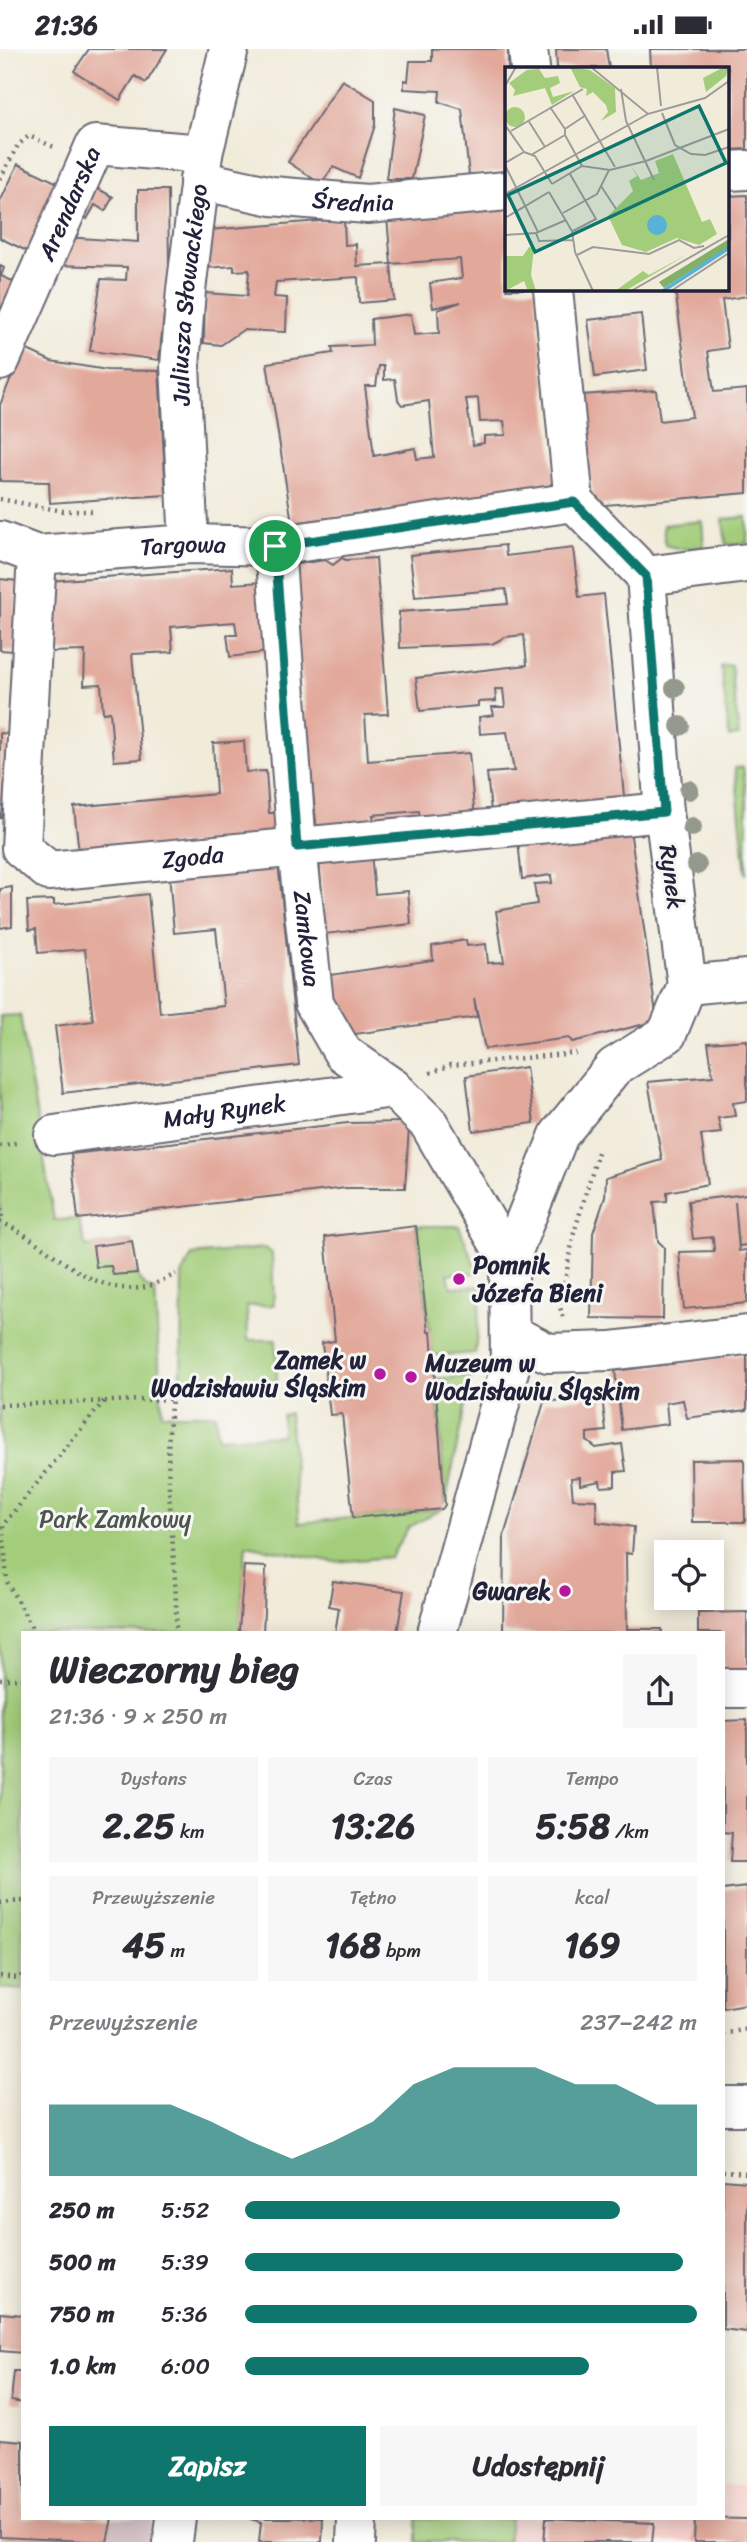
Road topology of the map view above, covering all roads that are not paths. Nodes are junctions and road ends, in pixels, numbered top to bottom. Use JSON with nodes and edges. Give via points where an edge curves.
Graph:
{"nodes":[{"id":1,"x":229,"y":49,"type":"edge"},
{"id":2,"x":528,"y":49,"type":"edge"},
{"id":3,"x":530,"y":67,"type":"edge"},
{"id":4,"x":201,"y":167,"type":"junction"},
{"id":5,"x":505,"y":191,"type":"edge"},
{"id":6,"x":553,"y":291,"type":"edge"},
{"id":7,"x":0,"y":361,"type":"edge"},
{"id":8,"x":574,"y":502,"type":"junction"},
{"id":9,"x":0,"y":541,"type":"edge"},
{"id":10,"x":189,"y":544,"type":"junction"},
{"id":11,"x":275,"y":546,"type":"junction"},
{"id":12,"x":37,"y":555,"type":"junction"},
{"id":13,"x":747,"y":563,"type":"edge"},
{"id":14,"x":646,"y":576,"type":"junction"},
{"id":15,"x":664,"y":812,"type":"junction"},
{"id":16,"x":297,"y":847,"type":"junction"},
{"id":17,"x":747,"y":979,"type":"edge"},
{"id":18,"x":687,"y":985,"type":"junction"},
{"id":19,"x":393,"y":1088,"type":"junction"},
{"id":20,"x":54,"y":1135,"type":"dead end"},
{"id":21,"x":509,"y":1261,"type":"junction"},
{"id":22,"x":511,"y":1334,"type":"junction"},
{"id":23,"x":747,"y":1335,"type":"edge"},
{"id":24,"x":438,"y":1631,"type":"edge"},
{"id":25,"x":725,"y":1688,"type":"edge"},
{"id":26,"x":747,"y":1688,"type":"edge"},
{"id":27,"x":725,"y":2106,"type":"edge"},
{"id":28,"x":747,"y":2106,"type":"edge"},
{"id":29,"x":176,"y":2520,"type":"edge"},
{"id":30,"x":358,"y":2520,"type":"edge"},
{"id":31,"x":173,"y":2542,"type":"edge"},
{"id":32,"x":356,"y":2542,"type":"edge"}],
"edges":[{"from":1,"to":4,"type":"street","name":"Juliusza Słowackiego"},
{"from":2,"to":3,"type":"street"},
{"from":4,"to":5,"type":"street","name":"Średnia","via":[[272,195],[367,204]]},
{"from":4,"to":7,"type":"street","name":"Arendarska","via":[[95,145]]},
{"from":4,"to":10,"type":"street","name":"Juliusza Słowackiego","via":[[180,366]]},
{"from":6,"to":8,"type":"street"},
{"from":8,"to":11,"type":"street","name":"Targowa"},
{"from":8,"to":14,"type":"street"},
{"from":9,"to":12,"type":"street","name":"Targowa"},
{"from":10,"to":11,"type":"street","name":"Targowa"},
{"from":10,"to":12,"type":"street","name":"Targowa"},
{"from":11,"to":16,"type":"street","name":"Zamkowa"},
{"from":12,"to":16,"type":"street","name":"Zgoda","via":[[21,848],[49,870]]},
{"from":13,"to":14,"type":"street"},
{"from":14,"to":15,"type":"street","name":"Rynek"},
{"from":15,"to":16,"type":"street","name":"Zgoda"},
{"from":15,"to":18,"type":"street","name":"Rynek"},
{"from":16,"to":19,"type":"street","name":"Zamkowa","via":[[314,1003],[343,1052]]},
{"from":17,"to":18,"type":"street"},
{"from":18,"to":21,"type":"street","name":"Rynek","via":[[667,1034],[600,1060],[559,1135]]},
{"from":19,"to":20,"type":"street","name":"Mały Rynek"},
{"from":19,"to":21,"type":"street","name":"Zamkowa","via":[[429,1124]]},
{"from":21,"to":22,"type":"street"},
{"from":22,"to":23,"type":"street","via":[[548,1353],[610,1351]]},
{"from":22,"to":24,"type":"street","via":[[503,1399]]},
{"from":25,"to":26,"type":"street"},
{"from":27,"to":28,"type":"street"},
{"from":29,"to":31,"type":"street"},
{"from":30,"to":32,"type":"street"}]}
